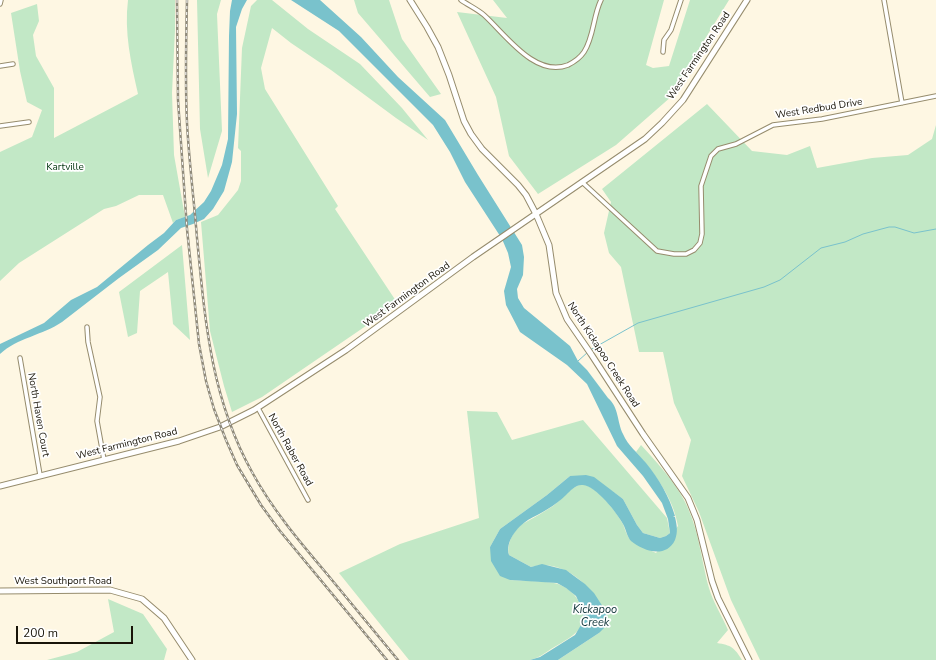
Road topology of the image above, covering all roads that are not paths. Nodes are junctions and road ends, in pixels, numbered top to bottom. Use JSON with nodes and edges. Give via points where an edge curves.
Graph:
{"nodes":[{"id":1,"x":1,"y":0,"type":"edge"},
{"id":2,"x":410,"y":0,"type":"edge"},
{"id":3,"x":461,"y":0,"type":"edge"},
{"id":4,"x":601,"y":0,"type":"edge"},
{"id":5,"x":681,"y":0,"type":"edge"},
{"id":6,"x":748,"y":0,"type":"edge"},
{"id":7,"x":884,"y":0,"type":"edge"},
{"id":8,"x":0,"y":4,"type":"edge"},
{"id":9,"x":663,"y":52,"type":"dead end"},
{"id":10,"x":13,"y":64,"type":"dead end"},
{"id":11,"x":0,"y":66,"type":"edge"},
{"id":12,"x":936,"y":96,"type":"edge"},
{"id":13,"x":902,"y":103,"type":"junction"},
{"id":14,"x":29,"y":122,"type":"dead end"},
{"id":15,"x":0,"y":126,"type":"edge"},
{"id":16,"x":582,"y":182,"type":"junction"},
{"id":17,"x":536,"y":214,"type":"junction"},
{"id":18,"x":87,"y":328,"type":"dead end"},
{"id":19,"x":20,"y":358,"type":"dead end"},
{"id":20,"x":258,"y":408,"type":"junction"},
{"id":21,"x":104,"y":460,"type":"junction"},
{"id":22,"x":40,"y":476,"type":"junction"},
{"id":23,"x":0,"y":486,"type":"edge"},
{"id":24,"x":308,"y":500,"type":"dead end"},
{"id":25,"x":0,"y":591,"type":"edge"},
{"id":26,"x":192,"y":660,"type":"edge"},
{"id":27,"x":749,"y":660,"type":"edge"}],
"edges":[{"from":1,"to":8,"type":"street"},
{"from":2,"to":17,"type":"main road","name":"North Kickapoo Creek Road","via":[[438,47],[462,117],[471,134],[482,149],[518,185]]},
{"from":3,"to":4,"type":"street","via":[[482,14],[506,39],[535,62],[554,68],[566,66],[584,53]]},
{"from":5,"to":9,"type":"street","via":[[664,40]]},
{"from":6,"to":16,"type":"main road","name":"West Farmington Road","via":[[672,113],[639,143]]},
{"from":7,"to":13,"type":"street"},
{"from":10,"to":11,"type":"street"},
{"from":12,"to":13,"type":"street","name":"West Redbud Drive"},
{"from":13,"to":16,"type":"street","name":"West Redbud Drive","via":[[822,119],[773,125],[736,144],[718,149],[711,156],[701,186],[700,242],[694,250],[686,254],[657,251]]},
{"from":14,"to":15,"type":"street"},
{"from":16,"to":17,"type":"main road","name":"West Farmington Road"},
{"from":17,"to":20,"type":"main road","name":"West Farmington Road","via":[[346,350]]},
{"from":17,"to":27,"type":"main road","name":"North Kickapoo Creek Road","via":[[549,245],[558,302],[643,434],[688,498],[697,520],[718,598]]},
{"from":18,"to":21,"type":"street","via":[[100,397],[98,426]]},
{"from":19,"to":22,"type":"street","name":"North Haven Court"},
{"from":20,"to":21,"type":"main road","name":"West Farmington Road","via":[[220,427],[189,438]]},
{"from":20,"to":24,"type":"street","name":"North Raber Road"},
{"from":21,"to":22,"type":"main road","name":"West Farmington Road"},
{"from":22,"to":23,"type":"main road","name":"West Farmington Road"},
{"from":25,"to":26,"type":"main road","name":"West Southport Road","via":[[110,590],[142,599],[164,618]]}]}
